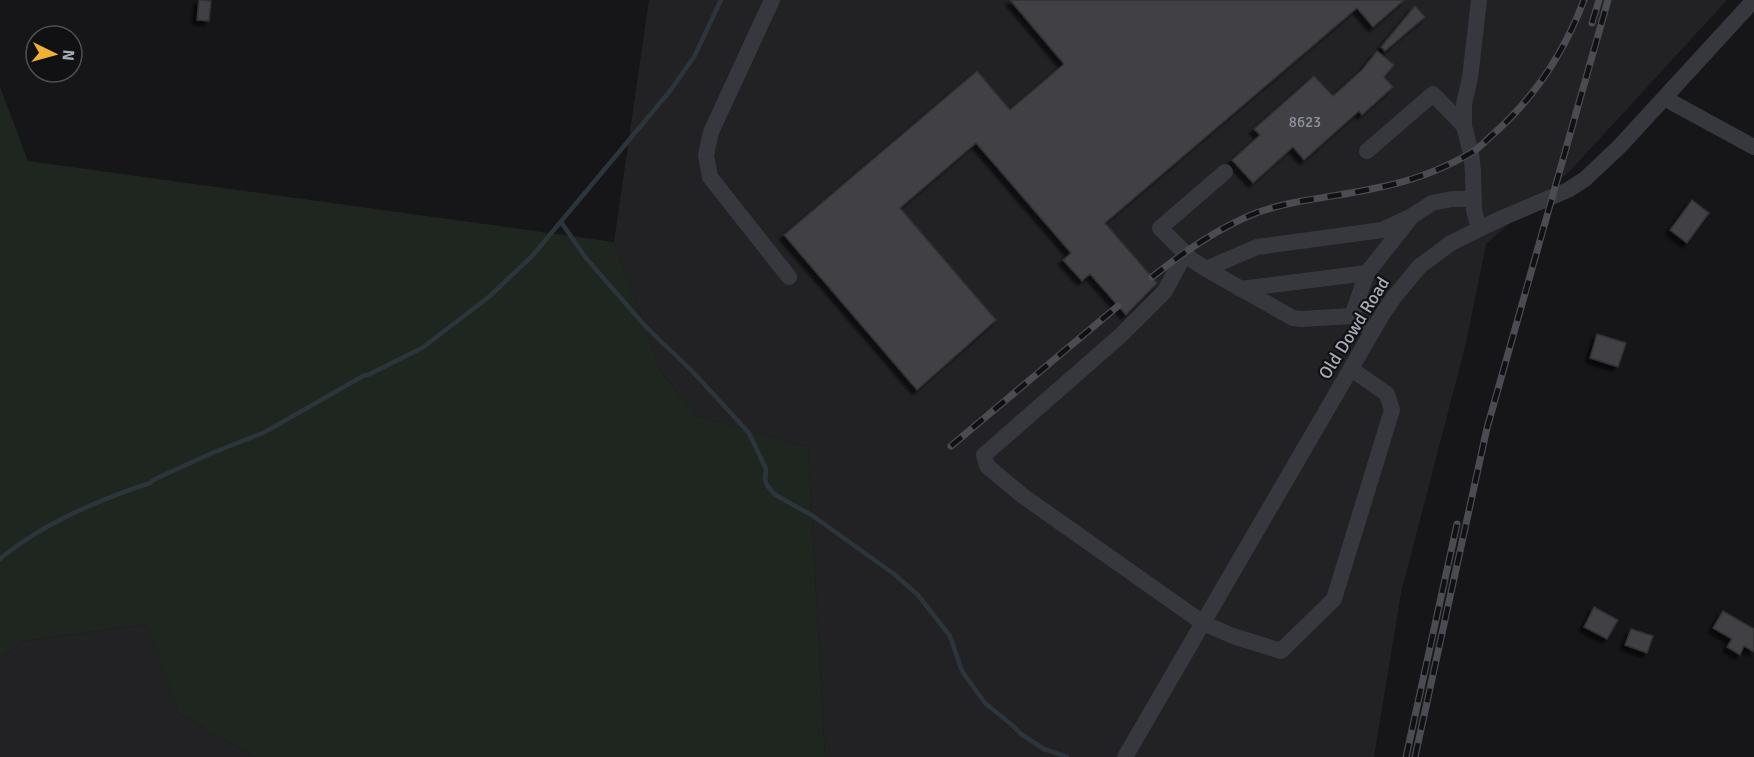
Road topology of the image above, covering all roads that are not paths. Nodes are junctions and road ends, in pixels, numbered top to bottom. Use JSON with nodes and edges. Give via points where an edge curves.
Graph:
{"nodes":[{"id":1,"x":772,"y":0,"type":"edge"},
{"id":2,"x":1479,"y":0,"type":"edge"},
{"id":3,"x":1754,"y":0,"type":"edge"},
{"id":4,"x":1664,"y":98,"type":"junction"},
{"id":5,"x":1464,"y":126,"type":"junction"},
{"id":6,"x":1754,"y":147,"type":"edge"},
{"id":7,"x":1367,"y":151,"type":"dead end"},
{"id":8,"x":1225,"y":172,"type":"dead end"},
{"id":9,"x":1474,"y":199,"type":"junction"},
{"id":10,"x":1412,"y":216,"type":"junction"},
{"id":11,"x":1479,"y":229,"type":"junction"},
{"id":12,"x":1187,"y":255,"type":"junction"},
{"id":13,"x":1206,"y":269,"type":"junction"},
{"id":14,"x":1367,"y":273,"type":"junction"},
{"id":15,"x":789,"y":277,"type":"dead end"},
{"id":16,"x":1240,"y":289,"type":"junction"},
{"id":17,"x":1352,"y":315,"type":"junction"},
{"id":18,"x":1373,"y":331,"type":"junction"},
{"id":19,"x":1351,"y":369,"type":"junction"},
{"id":20,"x":1203,"y":623,"type":"junction"},
{"id":21,"x":1125,"y":757,"type":"edge"}],
"edges":[{"from":1,"to":15,"type":"street","via":[[711,132],[706,155],[710,177]]},
{"from":2,"to":5,"type":"street"},
{"from":3,"to":4,"type":"street","name":"Old Dowd Road"},
{"from":4,"to":6,"type":"street"},
{"from":4,"to":11,"type":"street","name":"Old Dowd Road","via":[[1585,179]]},
{"from":5,"to":7,"type":"street","via":[[1433,94]]},
{"from":5,"to":9,"type":"street","via":[[1471,153]]},
{"from":8,"to":12,"type":"street","via":[[1160,228]]},
{"from":9,"to":10,"type":"street","via":[[1432,203]]},
{"from":9,"to":11,"type":"street"},
{"from":10,"to":13,"type":"street","via":[[1382,230],[1257,248]]},
{"from":10,"to":14,"type":"street"},
{"from":11,"to":18,"type":"street","name":"Old Dowd Road","via":[[1451,243],[1420,266]]},
{"from":12,"to":13,"type":"street"},
{"from":12,"to":20,"type":"street","via":[[1165,291],[1120,336],[984,455],[987,466],[1023,496]]},
{"from":13,"to":16,"type":"street"},
{"from":14,"to":16,"type":"street"},
{"from":14,"to":17,"type":"street"},
{"from":16,"to":17,"type":"street","via":[[1293,318]]},
{"from":17,"to":18,"type":"street"},
{"from":18,"to":19,"type":"street","name":"Old Dowd Road"},
{"from":19,"to":20,"type":"street","name":"Old Dowd Road"},
{"from":19,"to":20,"type":"street","via":[[1387,394],[1392,410],[1334,599],[1281,651]]},
{"from":20,"to":21,"type":"street","name":"Old Dowd Road"}]}
